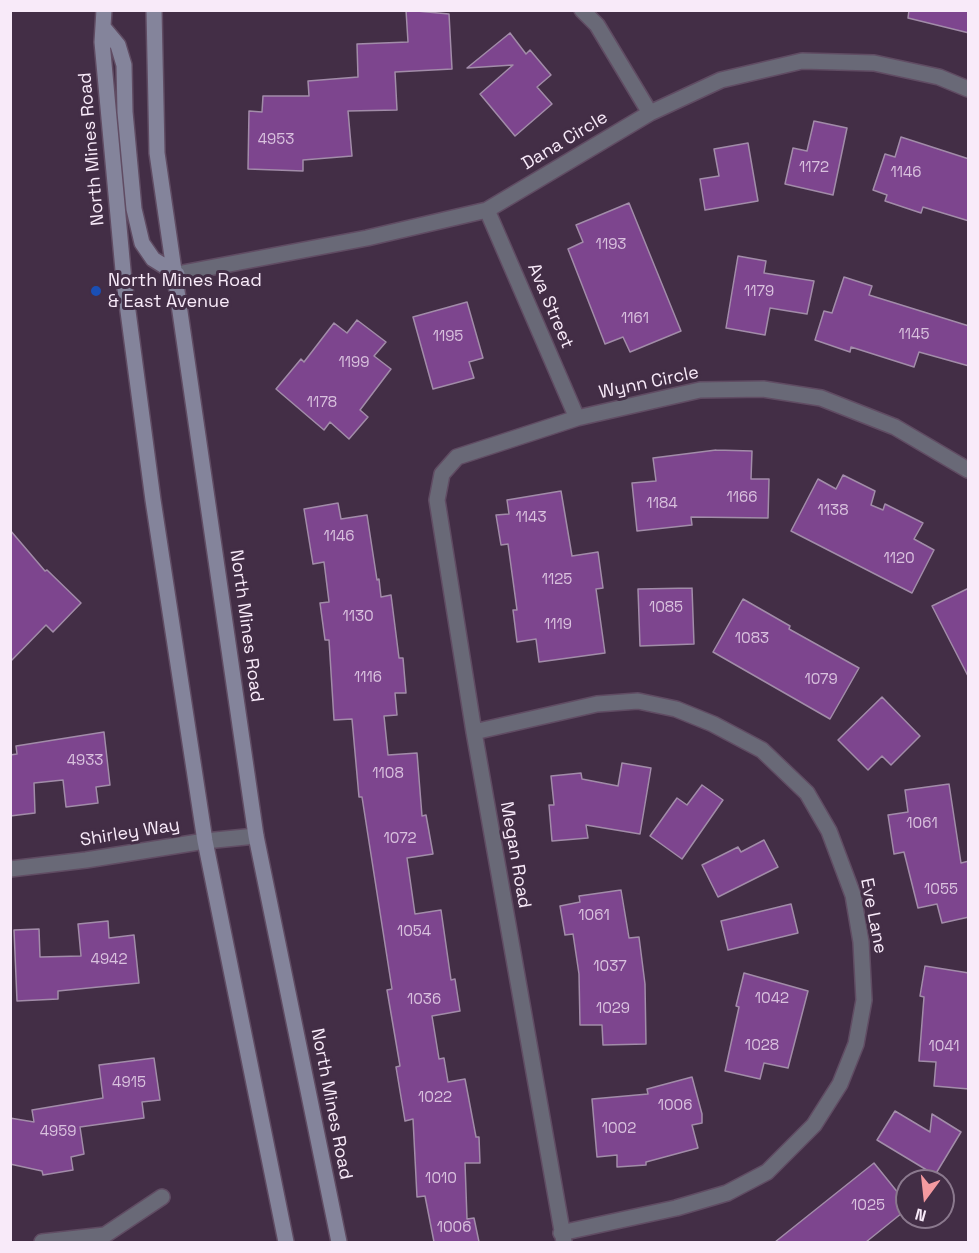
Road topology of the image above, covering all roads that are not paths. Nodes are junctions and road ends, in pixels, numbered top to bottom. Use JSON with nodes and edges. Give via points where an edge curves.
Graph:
{"nodes":[{"id":1,"x":104,"y":10,"type":"edge"},
{"id":2,"x":154,"y":10,"type":"edge"},
{"id":3,"x":582,"y":10,"type":"edge"},
{"id":4,"x":103,"y":27,"type":"junction"},
{"id":5,"x":969,"y":89,"type":"edge"},
{"id":6,"x":650,"y":113,"type":"junction"},
{"id":7,"x":487,"y":210,"type":"junction"},
{"id":8,"x":177,"y":274,"type":"junction"},
{"id":9,"x":577,"y":418,"type":"junction"},
{"id":10,"x":969,"y":470,"type":"edge"},
{"id":11,"x":442,"y":474,"type":"joint"},
{"id":12,"x":474,"y":732,"type":"junction"},
{"id":13,"x":256,"y":836,"type":"junction"},
{"id":14,"x":205,"y":841,"type":"junction"},
{"id":15,"x":10,"y":869,"type":"edge"},
{"id":16,"x":162,"y":1197,"type":"dead end"},
{"id":17,"x":562,"y":1238,"type":"edge"},
{"id":18,"x":42,"y":1242,"type":"edge"},
{"id":19,"x":286,"y":1242,"type":"edge"},
{"id":20,"x":339,"y":1242,"type":"edge"}],
"edges":[{"from":1,"to":4,"type":"main road","name":"North Mines Road"},
{"from":2,"to":8,"type":"main road","name":"North Mines Road","via":[[157,153]]},
{"from":3,"to":6,"type":"street","via":[[597,25]]},
{"from":4,"to":8,"type":"main road","via":[[118,45],[124,65],[134,209],[142,243],[153,259]]},
{"from":4,"to":14,"type":"main road","name":"North Mines Road","via":[[124,281]]},
{"from":5,"to":6,"type":"street","name":"Dana Circle","via":[[939,77],[874,63],[802,61],[721,80]]},
{"from":6,"to":7,"type":"street","name":"Dana Circle"},
{"from":7,"to":8,"type":"street","name":"Dana Circle","via":[[367,238]]},
{"from":7,"to":9,"type":"street","name":"Ava Street"},
{"from":8,"to":13,"type":"main road","name":"North Mines Road"},
{"from":9,"to":10,"type":"street","name":"Wynn Circle","via":[[700,390],[763,388],[821,398],[895,428]]},
{"from":9,"to":11,"type":"street","name":"Wynn Circle","via":[[457,457]]},
{"from":11,"to":12,"type":"street","name":"Megan Road","via":[[437,500]]},
{"from":12,"to":17,"type":"street","name":"Megan Road"},
{"from":12,"to":17,"type":"street","name":"Eve Lane","via":[[597,704],[638,701],[676,709],[713,724],[762,750],[807,793],[829,831],[853,895],[861,942],[864,1000],[856,1044],[840,1084],[814,1125],[766,1172],[727,1193]]},
{"from":13,"to":14,"type":"street","name":"Shirley Way"},
{"from":13,"to":20,"type":"main road","name":"North Mines Road"},
{"from":14,"to":15,"type":"street","name":"Shirley Way"},
{"from":14,"to":19,"type":"main road","name":"North Mines Road"},
{"from":16,"to":18,"type":"street","via":[[105,1235]]}]}
